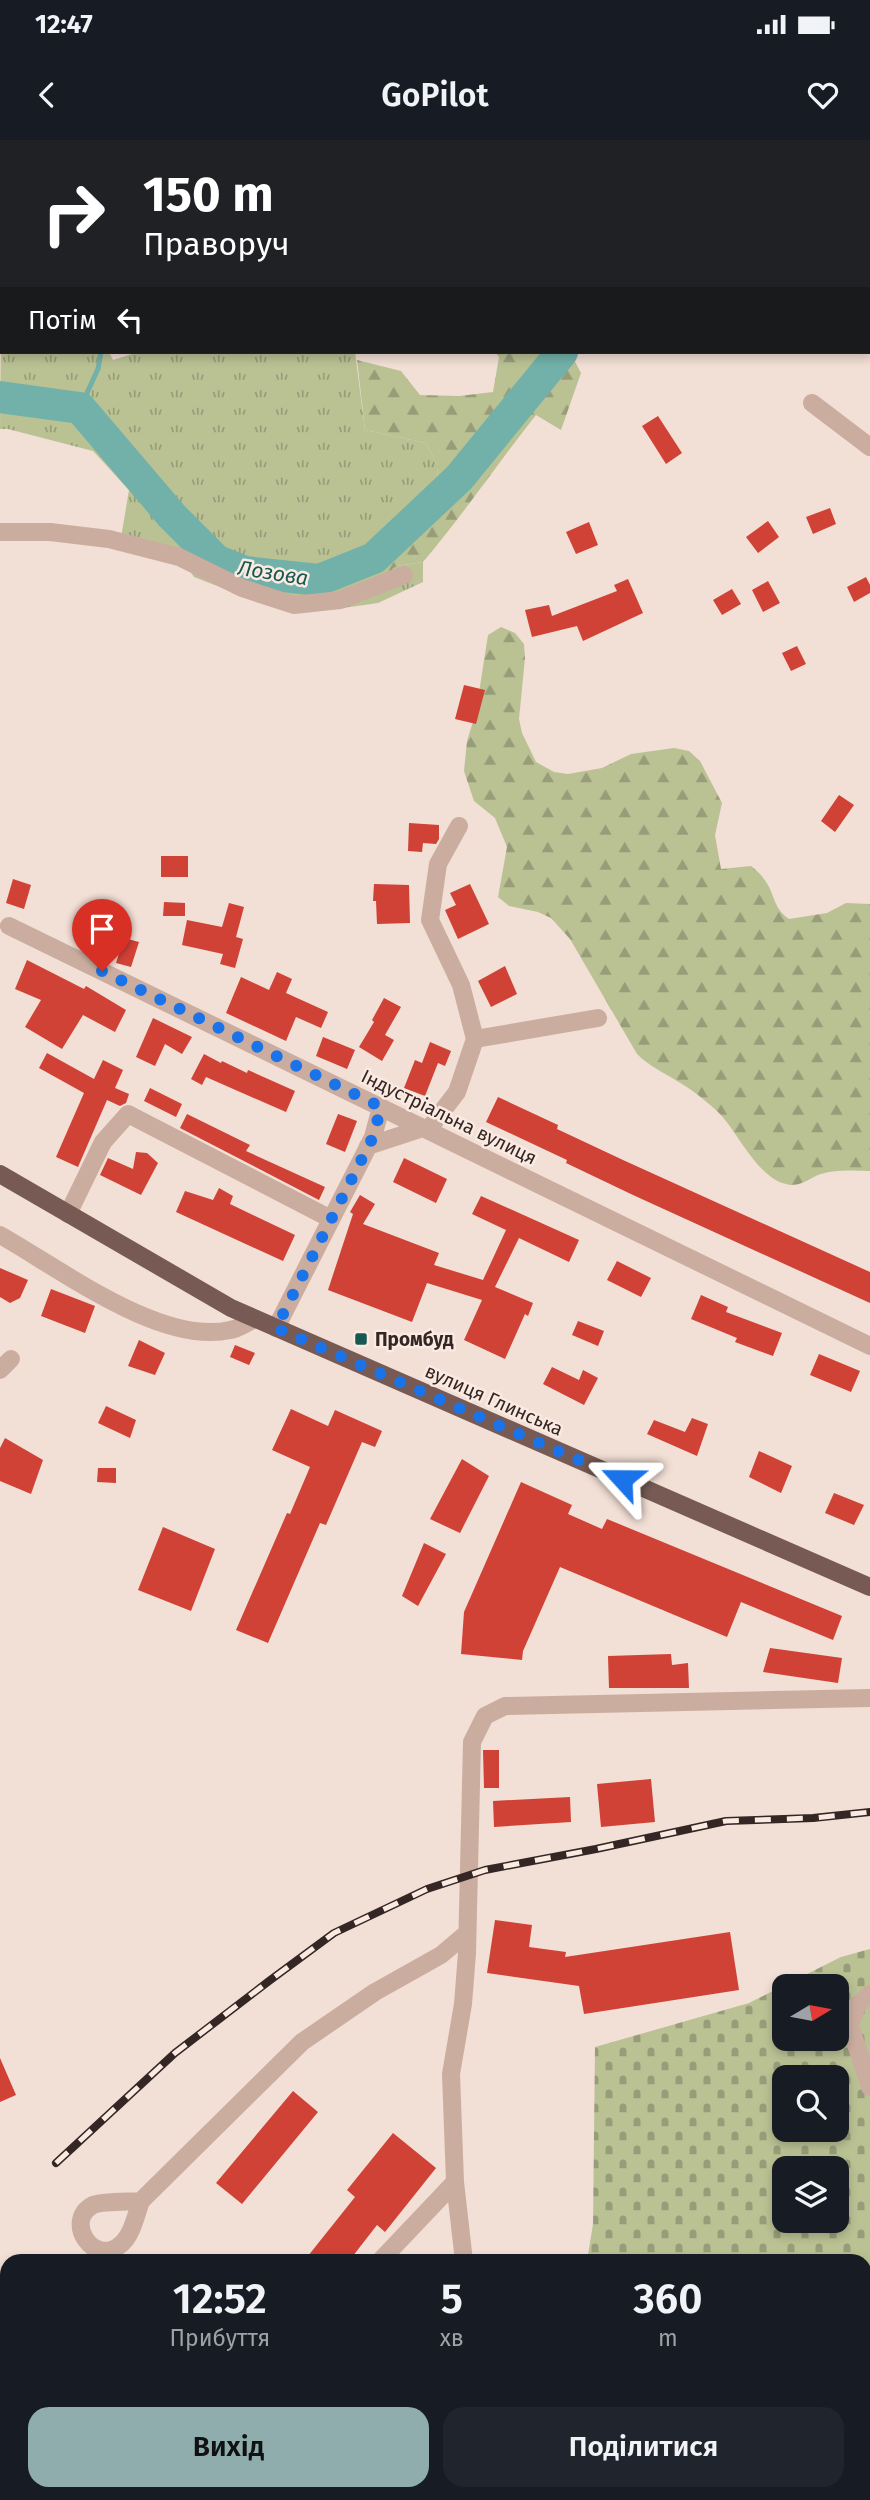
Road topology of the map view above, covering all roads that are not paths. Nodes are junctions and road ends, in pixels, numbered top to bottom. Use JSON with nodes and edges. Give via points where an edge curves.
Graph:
{"nodes":[{"id":1,"x":812,"y":403,"type":"dead end"},
{"id":2,"x":870,"y":447,"type":"edge"},
{"id":3,"x":0,"y":532,"type":"edge"},
{"id":4,"x":404,"y":575,"type":"dead end"},
{"id":5,"x":459,"y":826,"type":"dead end"},
{"id":6,"x":9,"y":926,"type":"dead end"},
{"id":7,"x":598,"y":1018,"type":"dead end"},
{"id":8,"x":475,"y":1039,"type":"junction"},
{"id":9,"x":381,"y":1107,"type":"junction"},
{"id":10,"x":425,"y":1129,"type":"junction"},
{"id":11,"x":368,"y":1146,"type":"junction"},
{"id":12,"x":0,"y":1174,"type":"edge"},
{"id":13,"x":68,"y":1214,"type":"junction"},
{"id":14,"x":331,"y":1219,"type":"junction"},
{"id":15,"x":0,"y":1235,"type":"edge"},
{"id":16,"x":255,"y":1319,"type":"junction"},
{"id":17,"x":276,"y":1328,"type":"junction"},
{"id":18,"x":870,"y":1346,"type":"edge"},
{"id":19,"x":870,"y":1587,"type":"edge"},
{"id":20,"x":870,"y":1698,"type":"edge"},
{"id":21,"x":467,"y":1933,"type":"junction"},
{"id":22,"x":870,"y":1994,"type":"edge"},
{"id":23,"x":870,"y":2087,"type":"edge"},
{"id":24,"x":455,"y":2182,"type":"junction"},
{"id":25,"x":141,"y":2202,"type":"dead end"},
{"id":26,"x":387,"y":2254,"type":"edge"},
{"id":27,"x":463,"y":2254,"type":"edge"}],
"edges":[{"from":1,"to":2,"type":"street"},
{"from":3,"to":4,"type":"street","via":[[109,538],[179,556],[242,588],[294,605],[340,600]]},
{"from":5,"to":8,"type":"street","via":[[438,864],[430,920],[461,985]]},
{"from":6,"to":9,"type":"street","name":"Індустріальна вулиця"},
{"from":7,"to":8,"type":"street"},
{"from":8,"to":10,"type":"street","via":[[457,1092]]},
{"from":9,"to":10,"type":"street","name":"Індустріальна вулиця"},
{"from":9,"to":11,"type":"street"},
{"from":10,"to":11,"type":"street"},
{"from":10,"to":18,"type":"street","name":"Індустріальна вулиця"},
{"from":11,"to":14,"type":"street"},
{"from":12,"to":13,"type":"main road","name":"вулиця Глинська"},
{"from":13,"to":14,"type":"street","via":[[103,1142],[128,1114]]},
{"from":13,"to":16,"type":"main road","name":"вулиця Глинська"},
{"from":14,"to":17,"type":"street"},
{"from":15,"to":16,"type":"street","via":[[132,1314],[193,1331],[231,1330]]},
{"from":16,"to":17,"type":"main road","name":"вулиця Глинська"},
{"from":17,"to":19,"type":"main road","name":"вулиця Глинська"},
{"from":20,"to":21,"type":"street","via":[[505,1706],[485,1716],[472,1742]]},
{"from":21,"to":24,"type":"street","via":[[463,2004],[452,2074]]},
{"from":21,"to":25,"type":"street","via":[[441,1955],[375,1992],[302,2042]]},
{"from":22,"to":23,"type":"street","via":[[857,2005],[850,2026]]},
{"from":24,"to":26,"type":"street"},
{"from":24,"to":27,"type":"street"}]}
